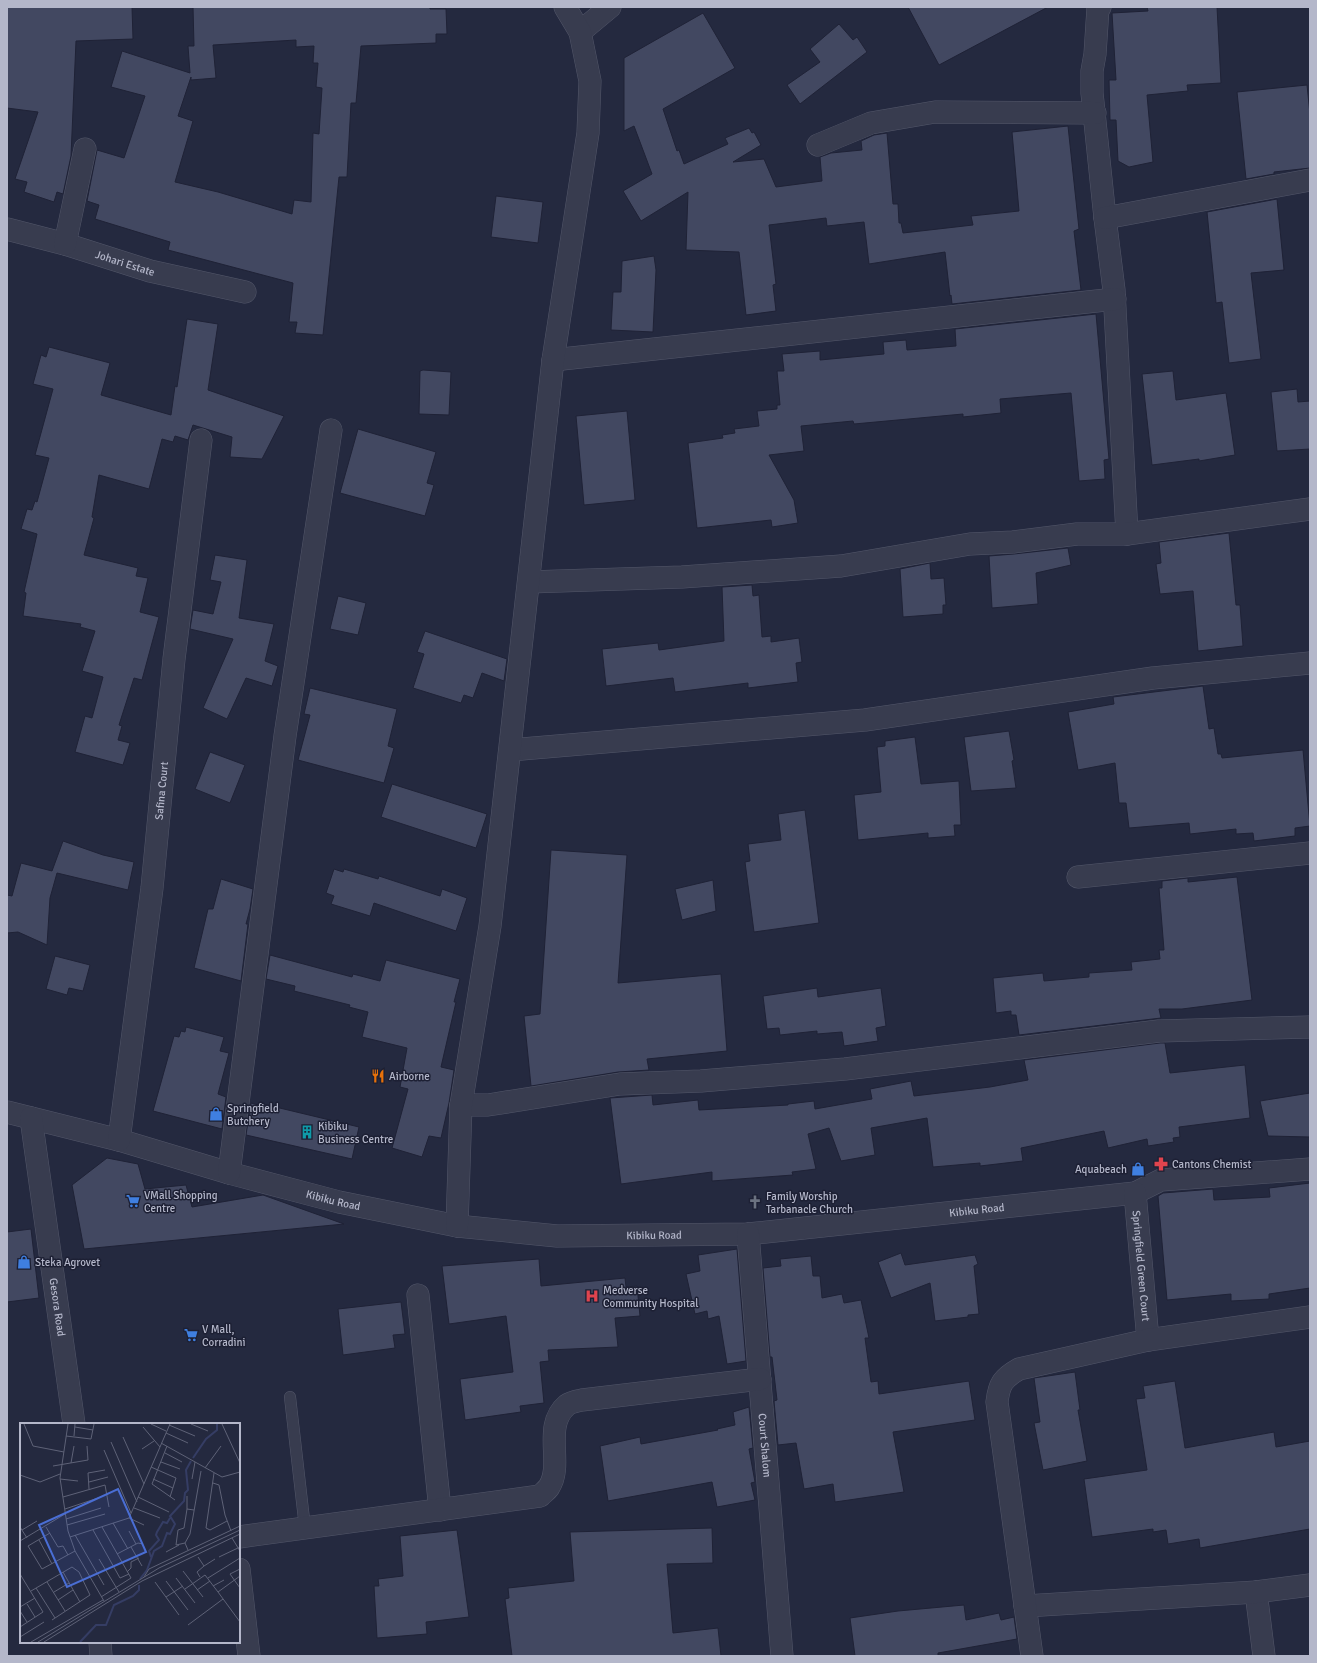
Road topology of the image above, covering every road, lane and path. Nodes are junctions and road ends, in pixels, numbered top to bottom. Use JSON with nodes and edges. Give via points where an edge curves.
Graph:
{"nodes":[{"id":1,"x":565,"y":7,"type":"edge"},
{"id":2,"x":610,"y":7,"type":"edge"},
{"id":3,"x":1100,"y":7,"type":"edge"},
{"id":4,"x":580,"y":32,"type":"junction"},
{"id":5,"x":1095,"y":113,"type":"junction"},
{"id":6,"x":818,"y":145,"type":"dead end"},
{"id":7,"x":85,"y":149,"type":"dead end"},
{"id":8,"x":1310,"y":180,"type":"edge"},
{"id":9,"x":1105,"y":218,"type":"junction"},
{"id":10,"x":7,"y":230,"type":"edge"},
{"id":11,"x":65,"y":244,"type":"junction"},
{"id":12,"x":245,"y":292,"type":"dead end"},
{"id":13,"x":1115,"y":299,"type":"junction"},
{"id":14,"x":553,"y":360,"type":"junction"},
{"id":15,"x":331,"y":430,"type":"dead end"},
{"id":16,"x":202,"y":440,"type":"dead end"},
{"id":17,"x":1310,"y":508,"type":"edge"},
{"id":18,"x":1127,"y":534,"type":"junction"},
{"id":19,"x":529,"y":582,"type":"junction"},
{"id":20,"x":1310,"y":663,"type":"edge"},
{"id":21,"x":510,"y":750,"type":"junction"},
{"id":22,"x":1310,"y":853,"type":"edge"},
{"id":23,"x":1078,"y":878,"type":"dead end"},
{"id":24,"x":1310,"y":1027,"type":"edge"},
{"id":25,"x":461,"y":1105,"type":"junction"},
{"id":26,"x":7,"y":1112,"type":"edge"},
{"id":27,"x":31,"y":1118,"type":"junction"},
{"id":28,"x":119,"y":1140,"type":"junction"},
{"id":29,"x":1310,"y":1169,"type":"edge"},
{"id":30,"x":229,"y":1173,"type":"junction"},
{"id":31,"x":1135,"y":1193,"type":"junction"},
{"id":32,"x":457,"y":1226,"type":"junction"},
{"id":33,"x":748,"y":1234,"type":"junction"},
{"id":34,"x":418,"y":1296,"type":"dead end"},
{"id":35,"x":1310,"y":1316,"type":"edge"},
{"id":36,"x":1148,"y":1340,"type":"junction"},
{"id":37,"x":760,"y":1379,"type":"junction"},
{"id":38,"x":290,"y":1397,"type":"dead end"},
{"id":39,"x":74,"y":1423,"type":"edge"},
{"id":40,"x":440,"y":1510,"type":"junction"},
{"id":41,"x":305,"y":1528,"type":"junction"},
{"id":42,"x":240,"y":1538,"type":"edge"},
{"id":43,"x":240,"y":1578,"type":"edge"},
{"id":44,"x":1310,"y":1585,"type":"edge"},
{"id":45,"x":1256,"y":1592,"type":"junction"},
{"id":46,"x":1025,"y":1606,"type":"junction"},
{"id":47,"x":100,"y":1643,"type":"edge"},
{"id":48,"x":101,"y":1656,"type":"edge"},
{"id":49,"x":249,"y":1656,"type":"edge"},
{"id":50,"x":782,"y":1656,"type":"edge"},
{"id":51,"x":1032,"y":1656,"type":"edge"},
{"id":52,"x":1264,"y":1656,"type":"edge"}],
"edges":[{"from":1,"to":4,"type":"street"},
{"from":2,"to":4,"type":"street"},
{"from":3,"to":5,"type":"street","via":[[1092,71]]},
{"from":4,"to":14,"type":"street","via":[[590,81],[588,133]]},
{"from":5,"to":6,"type":"street","via":[[935,112],[870,123]]},
{"from":5,"to":9,"type":"street"},
{"from":7,"to":11,"type":"street"},
{"from":8,"to":9,"type":"street"},
{"from":9,"to":13,"type":"street"},
{"from":10,"to":11,"type":"street","name":"Johari Estate"},
{"from":11,"to":12,"type":"street","name":"Johari Estate","via":[[150,271]]},
{"from":13,"to":14,"type":"street"},
{"from":13,"to":18,"type":"street"},
{"from":14,"to":19,"type":"street"},
{"from":15,"to":30,"type":"street","via":[[285,736]]},
{"from":16,"to":28,"type":"street","name":"Safina Court","via":[[174,659],[152,888]]},
{"from":17,"to":18,"type":"street"},
{"from":18,"to":19,"type":"street","via":[[1077,534],[1013,542],[970,544],[842,566],[682,577]]},
{"from":19,"to":21,"type":"street"},
{"from":20,"to":21,"type":"street","via":[[1153,678],[865,720]]},
{"from":21,"to":25,"type":"street","via":[[490,926]]},
{"from":22,"to":23,"type":"street"},
{"from":24,"to":25,"type":"street","via":[[1159,1030],[845,1069],[620,1084],[488,1105]]},
{"from":25,"to":32,"type":"street"},
{"from":26,"to":27,"type":"street","name":"Kibiku Road"},
{"from":27,"to":28,"type":"street","name":"Kibiku Road"},
{"from":27,"to":39,"type":"street","name":"Gesora Road"},
{"from":28,"to":30,"type":"street","name":"Kibiku Road"},
{"from":29,"to":31,"type":"street","name":"Kibiku Road","via":[[1161,1180]]},
{"from":30,"to":32,"type":"street","name":"Kibiku Road","via":[[339,1202]]},
{"from":31,"to":33,"type":"street","name":"Kibiku Road"},
{"from":31,"to":36,"type":"street","name":"Springfield Green Court"},
{"from":32,"to":33,"type":"street","name":"Kibiku Road","via":[[557,1236]]},
{"from":33,"to":37,"type":"street","name":"Court Shalom"},
{"from":34,"to":40,"type":"street"},
{"from":35,"to":36,"type":"street"},
{"from":36,"to":46,"type":"street","via":[[1019,1369],[1008,1375],[999,1388],[997,1402]]},
{"from":37,"to":40,"type":"street","via":[[582,1400],[568,1404],[559,1414],[554,1429],[554,1473],[549,1486],[540,1496]]},
{"from":37,"to":50,"type":"street","name":"Court Shalom"},
{"from":38,"to":41,"type":"lane"},
{"from":40,"to":41,"type":"street"},
{"from":41,"to":42,"type":"street"},
{"from":43,"to":49,"type":"street"},
{"from":44,"to":45,"type":"street"},
{"from":45,"to":46,"type":"street"},
{"from":45,"to":52,"type":"street"},
{"from":46,"to":51,"type":"street"},
{"from":47,"to":48,"type":"street"}]}
